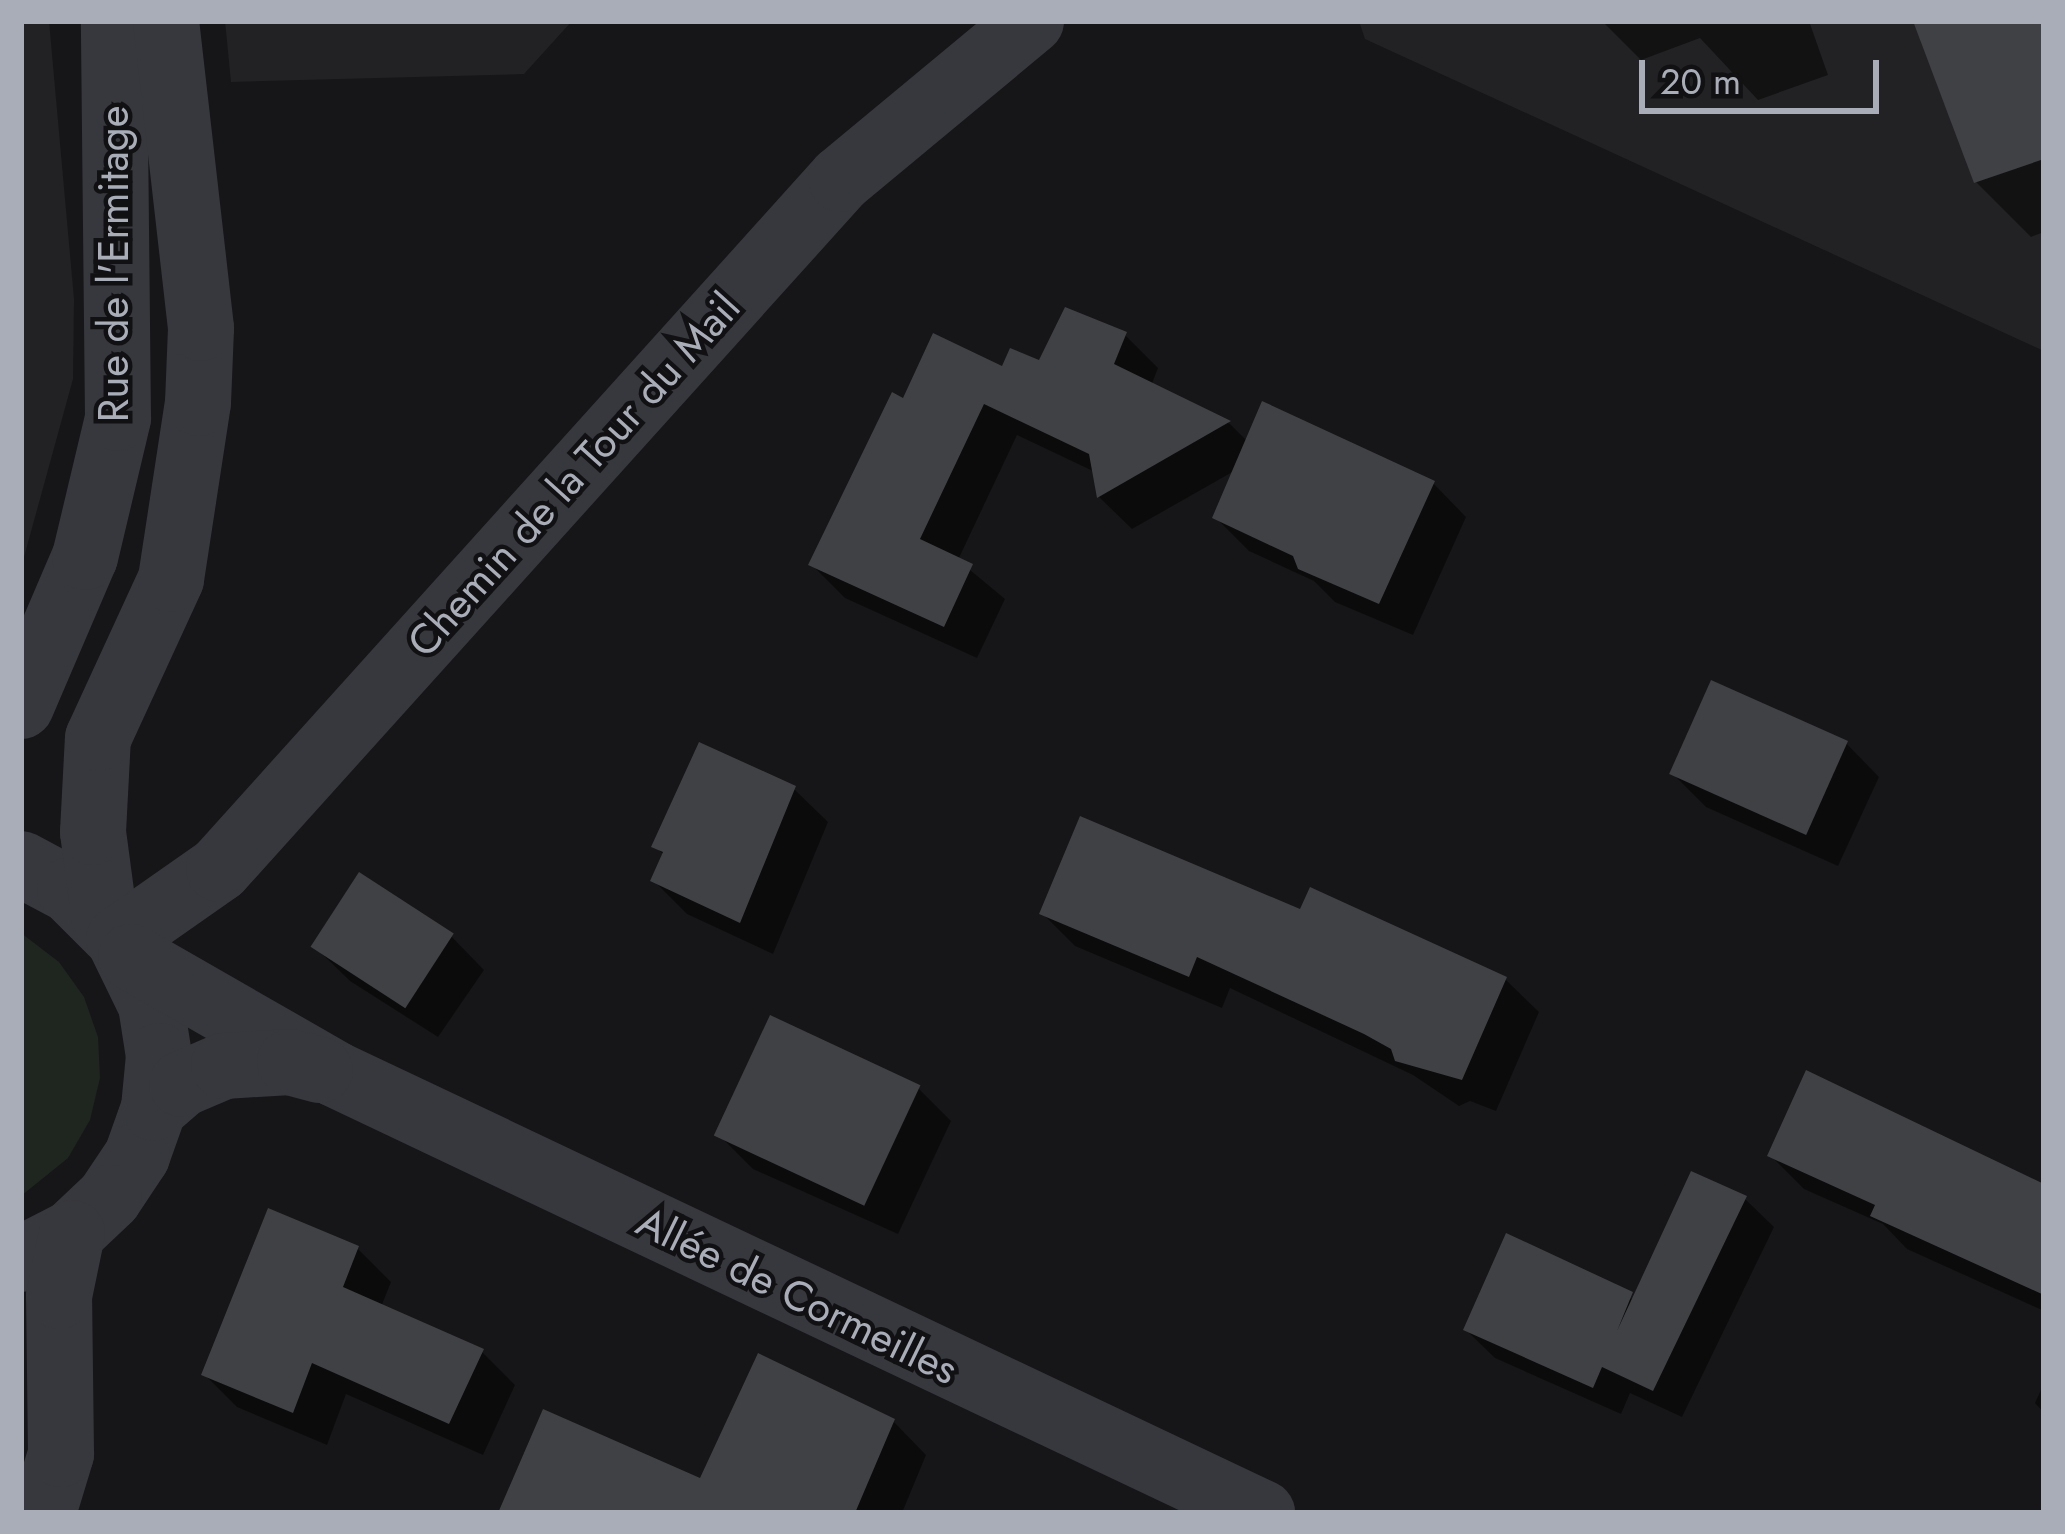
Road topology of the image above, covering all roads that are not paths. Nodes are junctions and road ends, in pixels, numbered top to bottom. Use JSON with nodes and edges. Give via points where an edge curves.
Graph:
{"nodes":[{"id":1,"x":114,"y":21,"type":"edge"},
{"id":2,"x":166,"y":21,"type":"edge"},
{"id":3,"x":957,"y":21,"type":"edge"},
{"id":4,"x":1030,"y":21,"type":"edge"},
{"id":5,"x":941,"y":94,"type":"junction"},
{"id":6,"x":21,"y":706,"type":"edge"},
{"id":7,"x":21,"y":864,"type":"edge"},
{"id":8,"x":118,"y":939,"type":"junction"},
{"id":9,"x":334,"y":1074,"type":"junction"},
{"id":10,"x":154,"y":1108,"type":"junction"},
{"id":11,"x":46,"y":1246,"type":"edge"},
{"id":12,"x":43,"y":1513,"type":"edge"},
{"id":13,"x":1262,"y":1513,"type":"edge"}],
"edges":[{"from":1,"to":6,"type":"street","name":"Rue de l'Ermitage","via":[[118,418],[85,557]]},
{"from":2,"to":8,"type":"street","name":"Rue de l'Ermitage","via":[[201,328],[198,403],[171,579],[98,738],[93,832]]},
{"from":3,"to":5,"type":"street"},
{"from":4,"to":5,"type":"street","name":"Chemin de la Tour du Mail"},
{"from":5,"to":8,"type":"street","name":"Chemin de la Tour du Mail","via":[[841,179],[219,869]]},
{"from":7,"to":8,"type":"street","name":"Allée de Cormeilles","via":[[70,890]]},
{"from":8,"to":9,"type":"street","name":"Allée de Cormeilles"},
{"from":8,"to":10,"type":"street","name":"Rue de l'Ermitage","via":[[154,1022]]},
{"from":9,"to":10,"type":"street","name":"Allée de Cormeilles","via":[[290,1062],[224,1066],[182,1084]]},
{"from":9,"to":13,"type":"street","name":"Allée de Cormeilles"},
{"from":10,"to":11,"type":"street","via":[[137,1156]]},
{"from":11,"to":12,"type":"street","via":[[58,1295],[61,1454]]}]}
